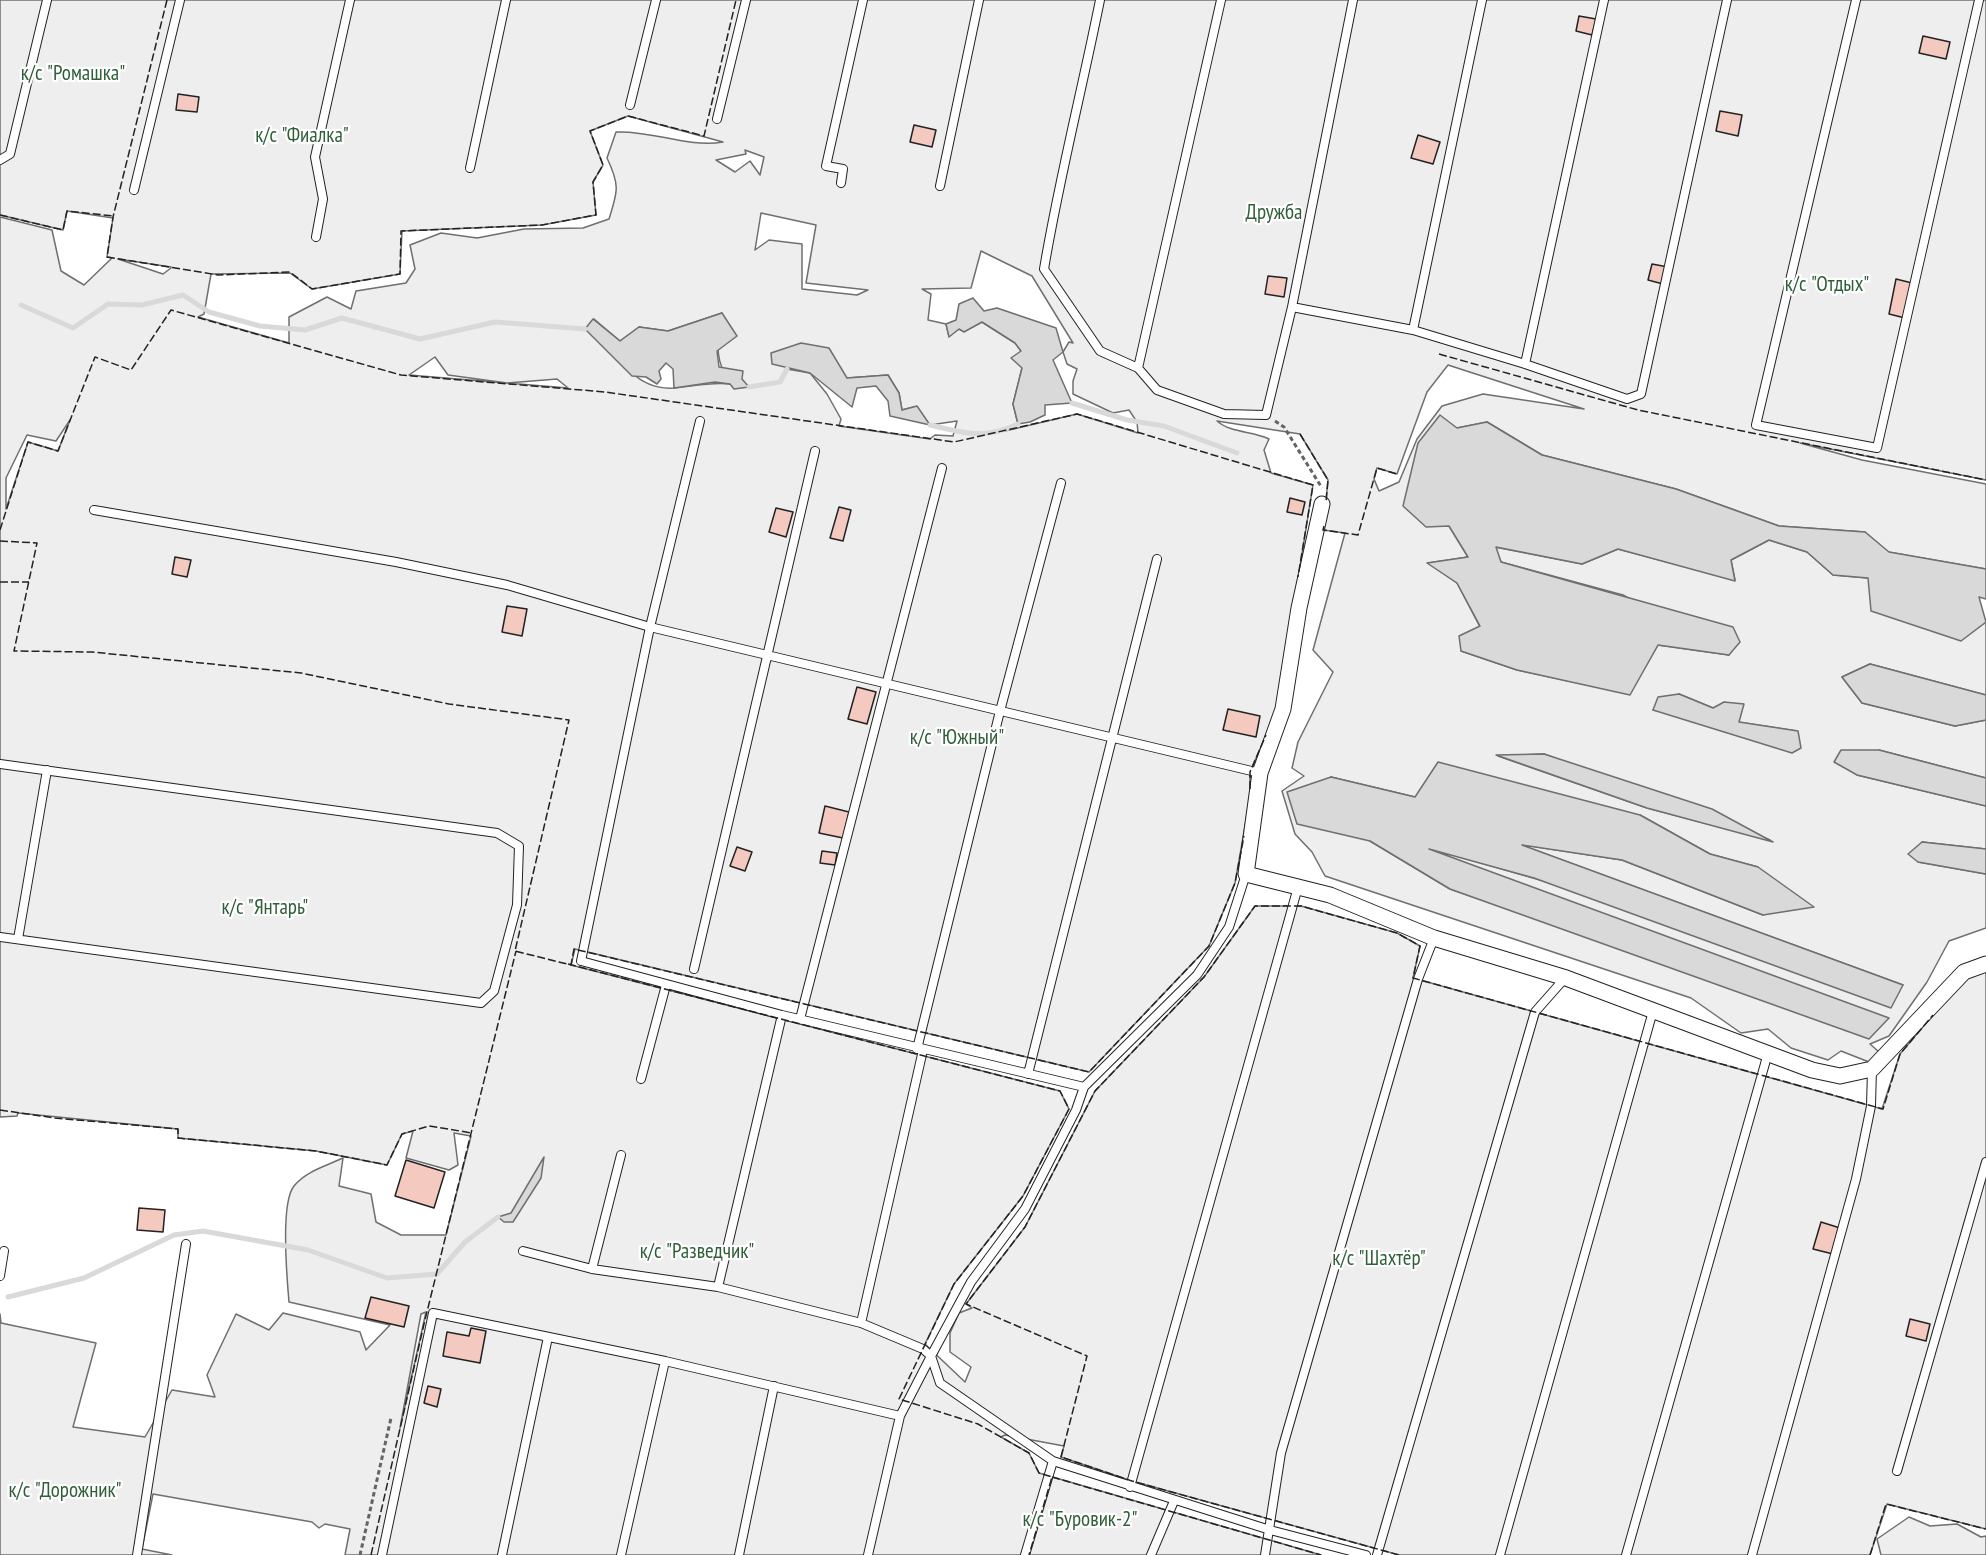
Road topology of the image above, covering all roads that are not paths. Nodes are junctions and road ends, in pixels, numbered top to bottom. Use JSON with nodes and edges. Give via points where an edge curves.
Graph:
{"nodes":[{"id":1,"x":47,"y":0,"type":"edge"},
{"id":2,"x":180,"y":0,"type":"edge"},
{"id":3,"x":350,"y":0,"type":"edge"},
{"id":4,"x":506,"y":0,"type":"edge"},
{"id":5,"x":656,"y":0,"type":"edge"},
{"id":6,"x":746,"y":0,"type":"edge"},
{"id":7,"x":863,"y":0,"type":"edge"},
{"id":8,"x":980,"y":0,"type":"edge"},
{"id":9,"x":1100,"y":0,"type":"edge"},
{"id":10,"x":1221,"y":0,"type":"edge"},
{"id":11,"x":1353,"y":0,"type":"edge"},
{"id":12,"x":1482,"y":0,"type":"edge"},
{"id":13,"x":1604,"y":0,"type":"edge"},
{"id":14,"x":1727,"y":0,"type":"edge"},
{"id":15,"x":1856,"y":0,"type":"edge"},
{"id":16,"x":1979,"y":0,"type":"edge"},
{"id":17,"x":630,"y":105,"type":"dead end"},
{"id":18,"x":717,"y":119,"type":"dead end"},
{"id":19,"x":0,"y":160,"type":"edge"},
{"id":20,"x":470,"y":168,"type":"dead end"},
{"id":21,"x":841,"y":183,"type":"dead end"},
{"id":22,"x":940,"y":186,"type":"dead end"},
{"id":23,"x":134,"y":190,"type":"dead end"},
{"id":24,"x":316,"y":237,"type":"dead end"},
{"id":25,"x":1292,"y":306,"type":"junction"},
{"id":26,"x":1413,"y":330,"type":"junction"},
{"id":27,"x":1525,"y":363,"type":"junction"},
{"id":28,"x":1138,"y":368,"type":"junction"},
{"id":29,"x":700,"y":421,"type":"dead end"},
{"id":30,"x":815,"y":451,"type":"dead end"},
{"id":31,"x":942,"y":468,"type":"dead end"},
{"id":32,"x":1061,"y":483,"type":"dead end"},
{"id":33,"x":1322,"y":504,"type":"road end"},
{"id":34,"x":94,"y":510,"type":"dead end"},
{"id":35,"x":1157,"y":559,"type":"dead end"},
{"id":36,"x":650,"y":627,"type":"junction"},
{"id":37,"x":766,"y":655,"type":"junction"},
{"id":38,"x":888,"y":684,"type":"junction"},
{"id":39,"x":1000,"y":711,"type":"junction"},
{"id":40,"x":1113,"y":738,"type":"junction"},
{"id":41,"x":0,"y":764,"type":"edge"},
{"id":42,"x":47,"y":770,"type":"junction"},
{"id":43,"x":1260,"y":773,"type":"junction"},
{"id":44,"x":1246,"y":874,"type":"junction"},
{"id":45,"x":1298,"y":887,"type":"junction"},
{"id":46,"x":0,"y":937,"type":"edge"},
{"id":47,"x":1434,"y":938,"type":"junction"},
{"id":48,"x":18,"y":939,"type":"junction"},
{"id":49,"x":1986,"y":964,"type":"edge"},
{"id":50,"x":694,"y":969,"type":"dead end"},
{"id":51,"x":1566,"y":978,"type":"junction"},
{"id":52,"x":666,"y":985,"type":"junction"},
{"id":53,"x":1653,"y":1010,"type":"junction"},
{"id":54,"x":782,"y":1015,"type":"junction"},
{"id":55,"x":800,"y":1019,"type":"junction"},
{"id":56,"x":920,"y":1049,"type":"junction"},
{"id":57,"x":1768,"y":1053,"type":"junction"},
{"id":58,"x":1872,"y":1069,"type":"junction"},
{"id":59,"x":1028,"y":1074,"type":"junction"},
{"id":60,"x":641,"y":1079,"type":"dead end"},
{"id":61,"x":1084,"y":1087,"type":"junction"},
{"id":62,"x":621,"y":1155,"type":"dead end"},
{"id":63,"x":1986,"y":1162,"type":"edge"},
{"id":64,"x":186,"y":1244,"type":"dead end"},
{"id":65,"x":4,"y":1251,"type":"dead end"},
{"id":66,"x":523,"y":1251,"type":"dead end"},
{"id":67,"x":592,"y":1269,"type":"junction"},
{"id":68,"x":0,"y":1276,"type":"edge"},
{"id":69,"x":718,"y":1287,"type":"junction"},
{"id":70,"x":861,"y":1323,"type":"junction"},
{"id":71,"x":548,"y":1337,"type":"junction"},
{"id":72,"x":931,"y":1356,"type":"junction"},
{"id":73,"x":665,"y":1361,"type":"junction"},
{"id":74,"x":774,"y":1386,"type":"junction"},
{"id":75,"x":900,"y":1416,"type":"junction"},
{"id":76,"x":1053,"y":1461,"type":"junction"},
{"id":77,"x":1897,"y":1471,"type":"dead end"},
{"id":78,"x":1130,"y":1487,"type":"junction"},
{"id":79,"x":1174,"y":1501,"type":"junction"},
{"id":80,"x":1270,"y":1530,"type":"junction"},
{"id":81,"x":137,"y":1555,"type":"edge"},
{"id":82,"x":382,"y":1555,"type":"edge"},
{"id":83,"x":502,"y":1555,"type":"edge"},
{"id":84,"x":621,"y":1555,"type":"edge"},
{"id":85,"x":739,"y":1555,"type":"edge"},
{"id":86,"x":868,"y":1555,"type":"edge"},
{"id":87,"x":1024,"y":1555,"type":"edge"},
{"id":88,"x":1151,"y":1555,"type":"edge"},
{"id":89,"x":1264,"y":1555,"type":"edge"},
{"id":90,"x":1366,"y":1555,"type":"edge"},
{"id":91,"x":1377,"y":1555,"type":"edge"},
{"id":92,"x":1500,"y":1555,"type":"edge"},
{"id":93,"x":1626,"y":1555,"type":"edge"},
{"id":94,"x":1752,"y":1555,"type":"edge"}],
"edges":[{"from":1,"to":19,"type":"lane","via":[[10,154]]},
{"from":2,"to":23,"type":"lane"},
{"from":3,"to":24,"type":"lane","via":[[315,157],[323,199]]},
{"from":4,"to":20,"type":"lane"},
{"from":5,"to":17,"type":"lane"},
{"from":6,"to":18,"type":"lane"},
{"from":7,"to":21,"type":"lane","via":[[826,166],[843,169]]},
{"from":8,"to":22,"type":"lane"},
{"from":9,"to":28,"type":"lane","via":[[1060,176],[1044,269],[1100,351]]},
{"from":10,"to":28,"type":"lane"},
{"from":11,"to":25,"type":"lane"},
{"from":12,"to":26,"type":"lane"},
{"from":13,"to":27,"type":"lane"},
{"from":14,"to":27,"type":"lane","via":[[1641,394],[1627,399]]},
{"from":15,"to":16,"type":"lane","via":[[1756,425],[1877,448]]},
{"from":25,"to":26,"type":"lane"},
{"from":25,"to":28,"type":"lane","via":[[1266,415],[1224,414],[1156,390]]},
{"from":26,"to":27,"type":"lane"},
{"from":29,"to":36,"type":"lane"},
{"from":30,"to":37,"type":"lane"},
{"from":31,"to":38,"type":"lane"},
{"from":32,"to":39,"type":"lane"},
{"from":33,"to":43,"type":"street","via":[[1299,608],[1283,709]]},
{"from":34,"to":36,"type":"lane","via":[[496,582]]},
{"from":35,"to":40,"type":"lane"},
{"from":36,"to":37,"type":"lane"},
{"from":36,"to":52,"type":"lane","via":[[581,961]]},
{"from":37,"to":38,"type":"lane"},
{"from":37,"to":50,"type":"lane"},
{"from":38,"to":39,"type":"lane"},
{"from":38,"to":55,"type":"lane"},
{"from":39,"to":40,"type":"lane"},
{"from":39,"to":56,"type":"lane"},
{"from":40,"to":43,"type":"lane"},
{"from":40,"to":59,"type":"lane"},
{"from":41,"to":42,"type":"lane"},
{"from":42,"to":48,"type":"lane"},
{"from":42,"to":48,"type":"lane","via":[[496,833],[519,846],[517,905],[494,991],[481,1003]]},
{"from":43,"to":44,"type":"street"},
{"from":44,"to":45,"type":"street"},
{"from":44,"to":61,"type":"lane","via":[[1229,927],[1197,975]]},
{"from":45,"to":47,"type":"street","via":[[1330,895]]},
{"from":45,"to":78,"type":"lane"},
{"from":46,"to":48,"type":"lane"},
{"from":47,"to":51,"type":"street"},
{"from":47,"to":80,"type":"lane","via":[[1418,980],[1284,1442]]},
{"from":49,"to":58,"type":"street","via":[[1965,972]]},
{"from":51,"to":53,"type":"street"},
{"from":51,"to":91,"type":"lane","via":[[1535,1012]]},
{"from":52,"to":54,"type":"lane"},
{"from":52,"to":60,"type":"lane"},
{"from":53,"to":57,"type":"street"},
{"from":53,"to":92,"type":"lane"},
{"from":54,"to":55,"type":"lane"},
{"from":54,"to":69,"type":"lane"},
{"from":55,"to":56,"type":"lane"},
{"from":56,"to":59,"type":"lane"},
{"from":56,"to":70,"type":"lane"},
{"from":57,"to":58,"type":"street","via":[[1840,1076]]},
{"from":57,"to":93,"type":"lane"},
{"from":58,"to":94,"type":"lane","via":[[1871,1106],[1856,1179]]},
{"from":59,"to":61,"type":"lane"},
{"from":61,"to":72,"type":"lane","via":[[1024,1209],[971,1282]]},
{"from":62,"to":67,"type":"lane"},
{"from":63,"to":77,"type":"lane"},
{"from":64,"to":81,"type":"lane"},
{"from":65,"to":68,"type":"lane"},
{"from":66,"to":67,"type":"lane"},
{"from":67,"to":69,"type":"lane"},
{"from":69,"to":70,"type":"lane"},
{"from":70,"to":72,"type":"lane"},
{"from":71,"to":73,"type":"lane"},
{"from":71,"to":82,"type":"lane","via":[[433,1313]]},
{"from":71,"to":83,"type":"lane"},
{"from":72,"to":75,"type":"lane"},
{"from":72,"to":76,"type":"lane","via":[[940,1383]]},
{"from":73,"to":74,"type":"lane"},
{"from":73,"to":84,"type":"lane"},
{"from":74,"to":75,"type":"lane"},
{"from":74,"to":85,"type":"lane"},
{"from":75,"to":86,"type":"lane"},
{"from":76,"to":78,"type":"lane"},
{"from":76,"to":87,"type":"lane"},
{"from":78,"to":79,"type":"lane"},
{"from":79,"to":80,"type":"lane"},
{"from":79,"to":88,"type":"lane"},
{"from":80,"to":89,"type":"lane"},
{"from":80,"to":90,"type":"lane"}]}
